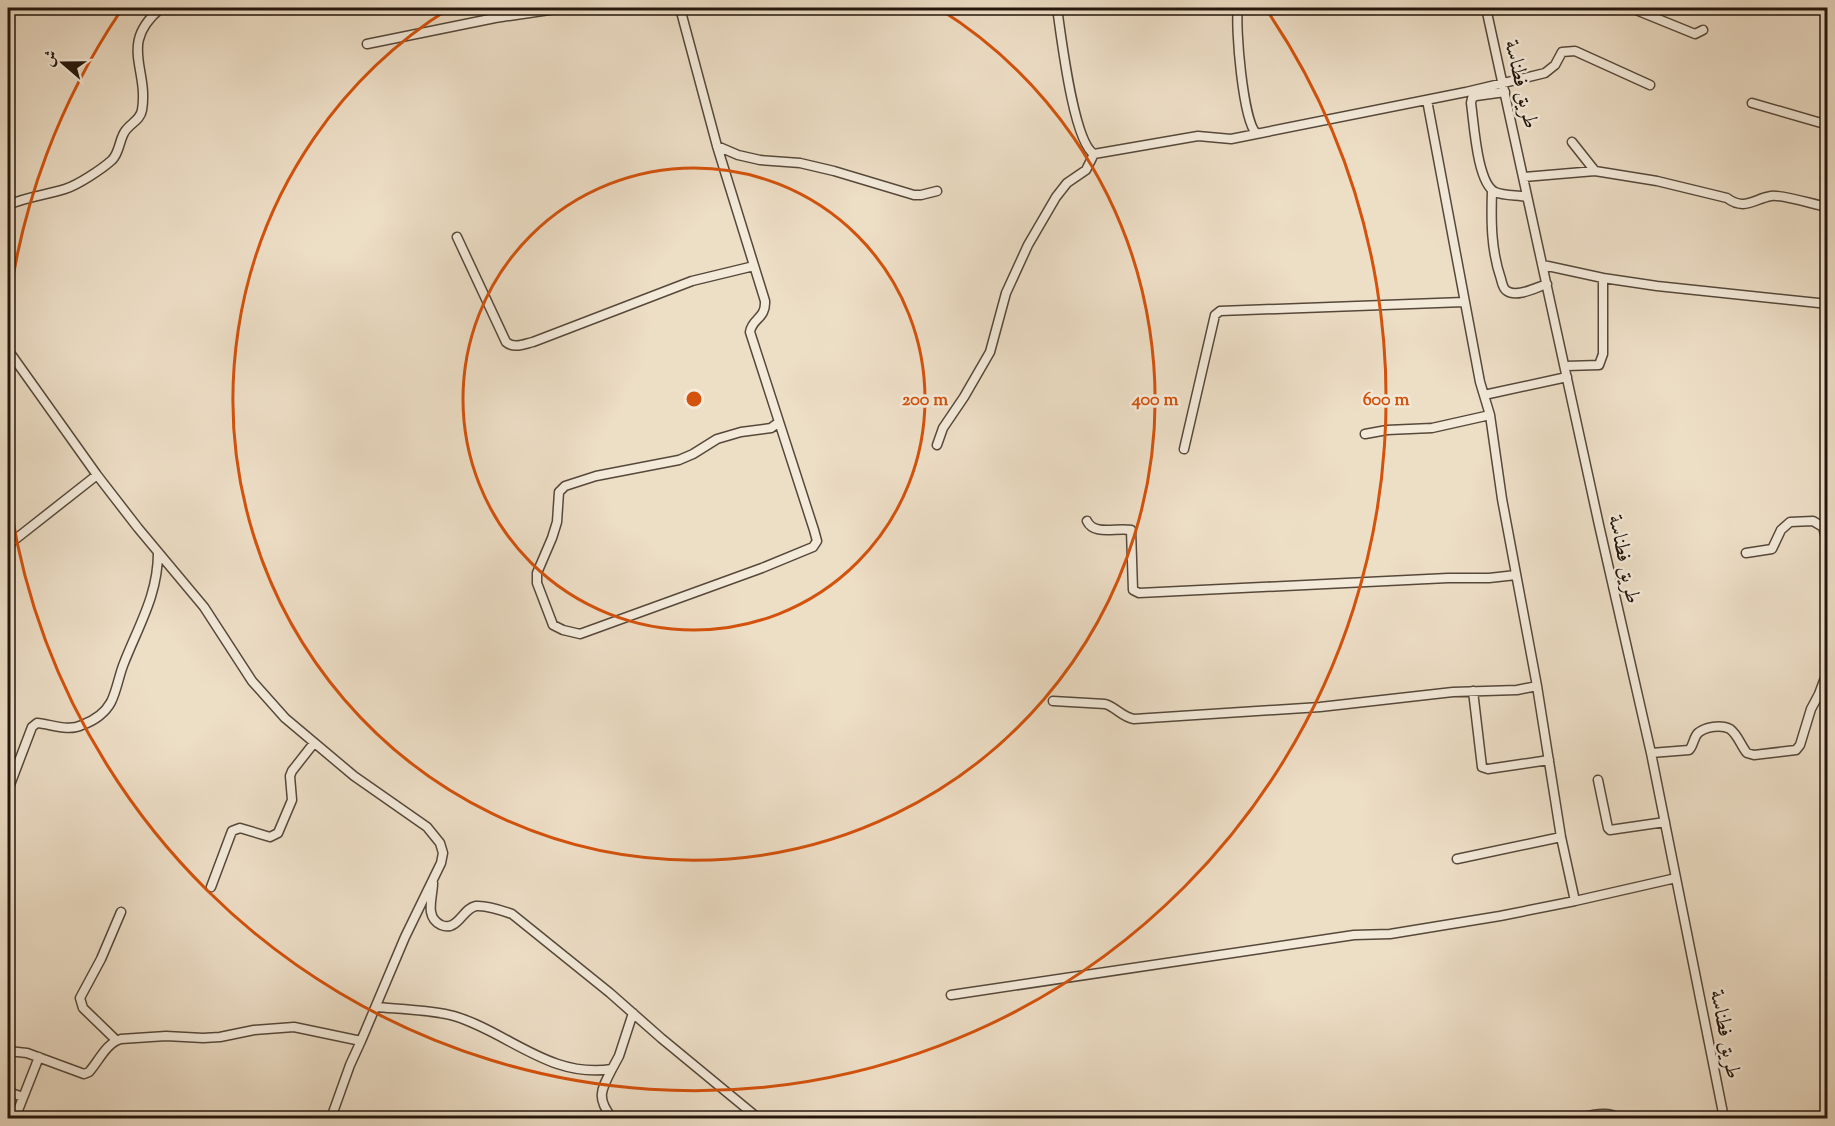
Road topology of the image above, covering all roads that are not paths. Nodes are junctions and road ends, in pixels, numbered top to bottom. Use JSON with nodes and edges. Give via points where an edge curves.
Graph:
{"nodes":[{"id":1,"x":161,"y":8,"type":"edge"},
{"id":2,"x":563,"y":8,"type":"edge"},
{"id":3,"x":680,"y":8,"type":"edge"},
{"id":4,"x":1057,"y":8,"type":"edge"},
{"id":5,"x":1238,"y":8,"type":"edge"},
{"id":6,"x":1486,"y":8,"type":"edge"},
{"id":7,"x":1631,"y":8,"type":"edge"},
{"id":8,"x":1703,"y":30,"type":"dead end"},
{"id":9,"x":367,"y":44,"type":"dead end"},
{"id":10,"x":1650,"y":85,"type":"dead end"},
{"id":11,"x":1504,"y":88,"type":"junction"},
{"id":12,"x":1427,"y":100,"type":"junction"},
{"id":13,"x":1752,"y":103,"type":"dead end"},
{"id":14,"x":1827,"y":125,"type":"edge"},
{"id":15,"x":1256,"y":133,"type":"junction"},
{"id":16,"x":1572,"y":142,"type":"dead end"},
{"id":17,"x":717,"y":146,"type":"junction"},
{"id":18,"x":1094,"y":153,"type":"junction"},
{"id":19,"x":1595,"y":171,"type":"junction"},
{"id":20,"x":1524,"y":177,"type":"junction"},
{"id":21,"x":1492,"y":190,"type":"junction"},
{"id":22,"x":938,"y":191,"type":"dead end"},
{"id":23,"x":1527,"y":197,"type":"junction"},
{"id":24,"x":8,"y":205,"type":"edge"},
{"id":25,"x":1827,"y":207,"type":"edge"},
{"id":26,"x":457,"y":237,"type":"dead end"},
{"id":27,"x":1543,"y":265,"type":"junction"},
{"id":28,"x":754,"y":266,"type":"junction"},
{"id":29,"x":1603,"y":278,"type":"junction"},
{"id":30,"x":1547,"y":284,"type":"junction"},
{"id":31,"x":1464,"y":302,"type":"junction"},
{"id":32,"x":1827,"y":304,"type":"edge"},
{"id":33,"x":8,"y":350,"type":"edge"},
{"id":34,"x":1566,"y":366,"type":"junction"},
{"id":35,"x":1568,"y":377,"type":"junction"},
{"id":36,"x":1484,"y":395,"type":"junction"},
{"id":37,"x":1490,"y":415,"type":"junction"},
{"id":38,"x":779,"y":422,"type":"junction"},
{"id":39,"x":1365,"y":434,"type":"dead end"},
{"id":40,"x":938,"y":445,"type":"dead end"},
{"id":41,"x":1184,"y":449,"type":"dead end"},
{"id":42,"x":97,"y":475,"type":"junction"},
{"id":43,"x":1087,"y":521,"type":"dead end"},
{"id":44,"x":8,"y":545,"type":"edge"},
{"id":45,"x":1827,"y":545,"type":"edge"},
{"id":46,"x":158,"y":553,"type":"junction"},
{"id":47,"x":1746,"y":553,"type":"dead end"},
{"id":48,"x":1516,"y":575,"type":"junction"},
{"id":49,"x":1827,"y":670,"type":"edge"},
{"id":50,"x":1537,"y":686,"type":"junction"},
{"id":51,"x":1473,"y":691,"type":"junction"},
{"id":52,"x":1053,"y":701,"type":"dead end"},
{"id":53,"x":314,"y":743,"type":"junction"},
{"id":54,"x":1651,"y":753,"type":"junction"},
{"id":55,"x":1549,"y":760,"type":"junction"},
{"id":56,"x":1598,"y":780,"type":"dead end"},
{"id":57,"x":8,"y":790,"type":"edge"},
{"id":58,"x":1665,"y":822,"type":"junction"},
{"id":59,"x":1561,"y":837,"type":"junction"},
{"id":60,"x":1457,"y":859,"type":"dead end"},
{"id":61,"x":1676,"y":878,"type":"junction"},
{"id":62,"x":433,"y":879,"type":"junction"},
{"id":63,"x":211,"y":887,"type":"dead end"},
{"id":64,"x":1575,"y":901,"type":"junction"},
{"id":65,"x":121,"y":912,"type":"dead end"},
{"id":66,"x":951,"y":995,"type":"dead end"},
{"id":67,"x":376,"y":1007,"type":"junction"},
{"id":68,"x":633,"y":1013,"type":"junction"},
{"id":69,"x":116,"y":1040,"type":"junction"},
{"id":70,"x":361,"y":1041,"type":"junction"},
{"id":71,"x":8,"y":1051,"type":"edge"},
{"id":72,"x":39,"y":1057,"type":"junction"},
{"id":73,"x":612,"y":1069,"type":"junction"},
{"id":74,"x":8,"y":1092,"type":"edge"},
{"id":75,"x":23,"y":1097,"type":"junction"},
{"id":76,"x":15,"y":1119,"type":"edge"},
{"id":77,"x":332,"y":1119,"type":"edge"},
{"id":78,"x":612,"y":1119,"type":"edge"},
{"id":79,"x":758,"y":1119,"type":"edge"},
{"id":80,"x":1581,"y":1119,"type":"edge"},
{"id":81,"x":1618,"y":1119,"type":"edge"},
{"id":82,"x":1725,"y":1119,"type":"edge"}],
"edges":[{"from":1,"to":24,"type":"street","via":[[143,29],[136,53],[142,112],[123,134],[117,153],[68,189]]},
{"from":2,"to":9,"type":"street"},
{"from":3,"to":17,"type":"street"},
{"from":4,"to":18,"type":"street","via":[[1077,121],[1089,151]]},
{"from":5,"to":15,"type":"street","via":[[1244,96],[1251,128]]},
{"from":6,"to":11,"type":"street","name":"طريق فطناسة"},
{"from":7,"to":8,"type":"street","via":[[1695,34]]},
{"from":10,"to":11,"type":"street","via":[[1575,51],[1562,52],[1545,73]]},
{"from":11,"to":12,"type":"street"},
{"from":11,"to":20,"type":"street","name":"طريق فطناسة"},
{"from":11,"to":21,"type":"street","via":[[1476,96],[1471,103],[1482,174]]},
{"from":12,"to":15,"type":"street"},
{"from":12,"to":31,"type":"street"},
{"from":13,"to":14,"type":"street"},
{"from":15,"to":18,"type":"street","via":[[1231,139],[1198,136]]},
{"from":16,"to":19,"type":"street"},
{"from":17,"to":22,"type":"street","via":[[760,160],[834,171],[914,195]]},
{"from":17,"to":28,"type":"street"},
{"from":18,"to":40,"type":"street","via":[[1086,170],[1067,183],[1056,197],[1028,245],[1006,293],[990,352],[943,428]]},
{"from":19,"to":20,"type":"street"},
{"from":19,"to":25,"type":"street","via":[[1658,181],[1743,205],[1773,195]]},
{"from":20,"to":23,"type":"street","name":"طريق فطناسة"},
{"from":21,"to":23,"type":"street"},
{"from":21,"to":30,"type":"street","via":[[1491,233],[1504,290],[1519,293]]},
{"from":23,"to":27,"type":"street","name":"طريق فطناسة"},
{"from":26,"to":28,"type":"street","via":[[506,342],[515,346],[692,281]]},
{"from":27,"to":29,"type":"street"},
{"from":27,"to":30,"type":"street","name":"طريق فطناسة"},
{"from":28,"to":38,"type":"street","via":[[765,306],[750,332]]},
{"from":29,"to":32,"type":"street"},
{"from":29,"to":34,"type":"street","via":[[1601,361],[1599,365]]},
{"from":30,"to":34,"type":"street","name":"طريق فطناسة"},
{"from":31,"to":36,"type":"street"},
{"from":31,"to":41,"type":"street","via":[[1220,311],[1215,315]]},
{"from":33,"to":42,"type":"street"},
{"from":34,"to":35,"type":"street","name":"طريق فطناسة"},
{"from":35,"to":36,"type":"street"},
{"from":35,"to":54,"type":"street","name":"طريق فطناسة"},
{"from":36,"to":37,"type":"street"},
{"from":37,"to":39,"type":"street","via":[[1441,427]]},
{"from":37,"to":48,"type":"street"},
{"from":38,"to":38,"type":"street","via":[[771,428],[717,439],[679,460],[565,486],[559,492],[555,530],[537,573],[553,625],[580,634],[813,547],[817,541]]},
{"from":42,"to":44,"type":"street"},
{"from":42,"to":46,"type":"street"},
{"from":43,"to":48,"type":"street","via":[[1095,530],[1131,530],[1133,590],[1139,593]]},
{"from":45,"to":47,"type":"street","via":[[1823,527],[1813,521],[1790,522],[1781,530],[1772,549]]},
{"from":46,"to":53,"type":"street","via":[[204,607],[252,681]]},
{"from":46,"to":57,"type":"street","via":[[154,590],[110,702],[103,712],[82,726],[37,723],[32,727]]},
{"from":48,"to":50,"type":"street"},
{"from":49,"to":54,"type":"street","via":[[1796,750],[1747,753],[1730,729],[1716,726],[1695,736],[1689,750]]},
{"from":50,"to":51,"type":"street"},
{"from":50,"to":55,"type":"street"},
{"from":51,"to":52,"type":"street","via":[[1320,707],[1134,719],[1105,704]]},
{"from":51,"to":55,"type":"street","via":[[1482,767]]},
{"from":53,"to":62,"type":"street","via":[[434,834],[442,853]]},
{"from":53,"to":63,"type":"street","via":[[290,776],[292,800],[278,833],[270,837],[235,829],[229,835]]},
{"from":54,"to":58,"type":"street","name":"طريق فطناسة"},
{"from":55,"to":59,"type":"street"},
{"from":56,"to":58,"type":"street","via":[[1610,830]]},
{"from":58,"to":61,"type":"street","name":"طريق فطناسة"},
{"from":59,"to":60,"type":"street"},
{"from":59,"to":64,"type":"street"},
{"from":61,"to":64,"type":"street"},
{"from":61,"to":82,"type":"street","name":"طريق فطناسة"},
{"from":62,"to":67,"type":"street"},
{"from":62,"to":68,"type":"street","via":[[430,910],[441,925],[453,925],[475,906],[512,914]]},
{"from":64,"to":66,"type":"street","via":[[1390,934],[1354,935]]},
{"from":65,"to":69,"type":"street","via":[[80,998],[83,1008]]},
{"from":67,"to":70,"type":"street"},
{"from":67,"to":73,"type":"street","via":[[455,1016],[554,1063],[587,1071]]},
{"from":68,"to":73,"type":"street"},
{"from":68,"to":79,"type":"street"},
{"from":69,"to":70,"type":"street","via":[[220,1037],[294,1027]]},
{"from":69,"to":72,"type":"street","via":[[84,1074]]},
{"from":70,"to":77,"type":"street"},
{"from":71,"to":72,"type":"street"},
{"from":72,"to":75,"type":"street"},
{"from":73,"to":78,"type":"street","via":[[601,1097]]},
{"from":74,"to":75,"type":"street"},
{"from":75,"to":76,"type":"street"},
{"from":80,"to":81,"type":"street","via":[[1608,1114]]}]}
